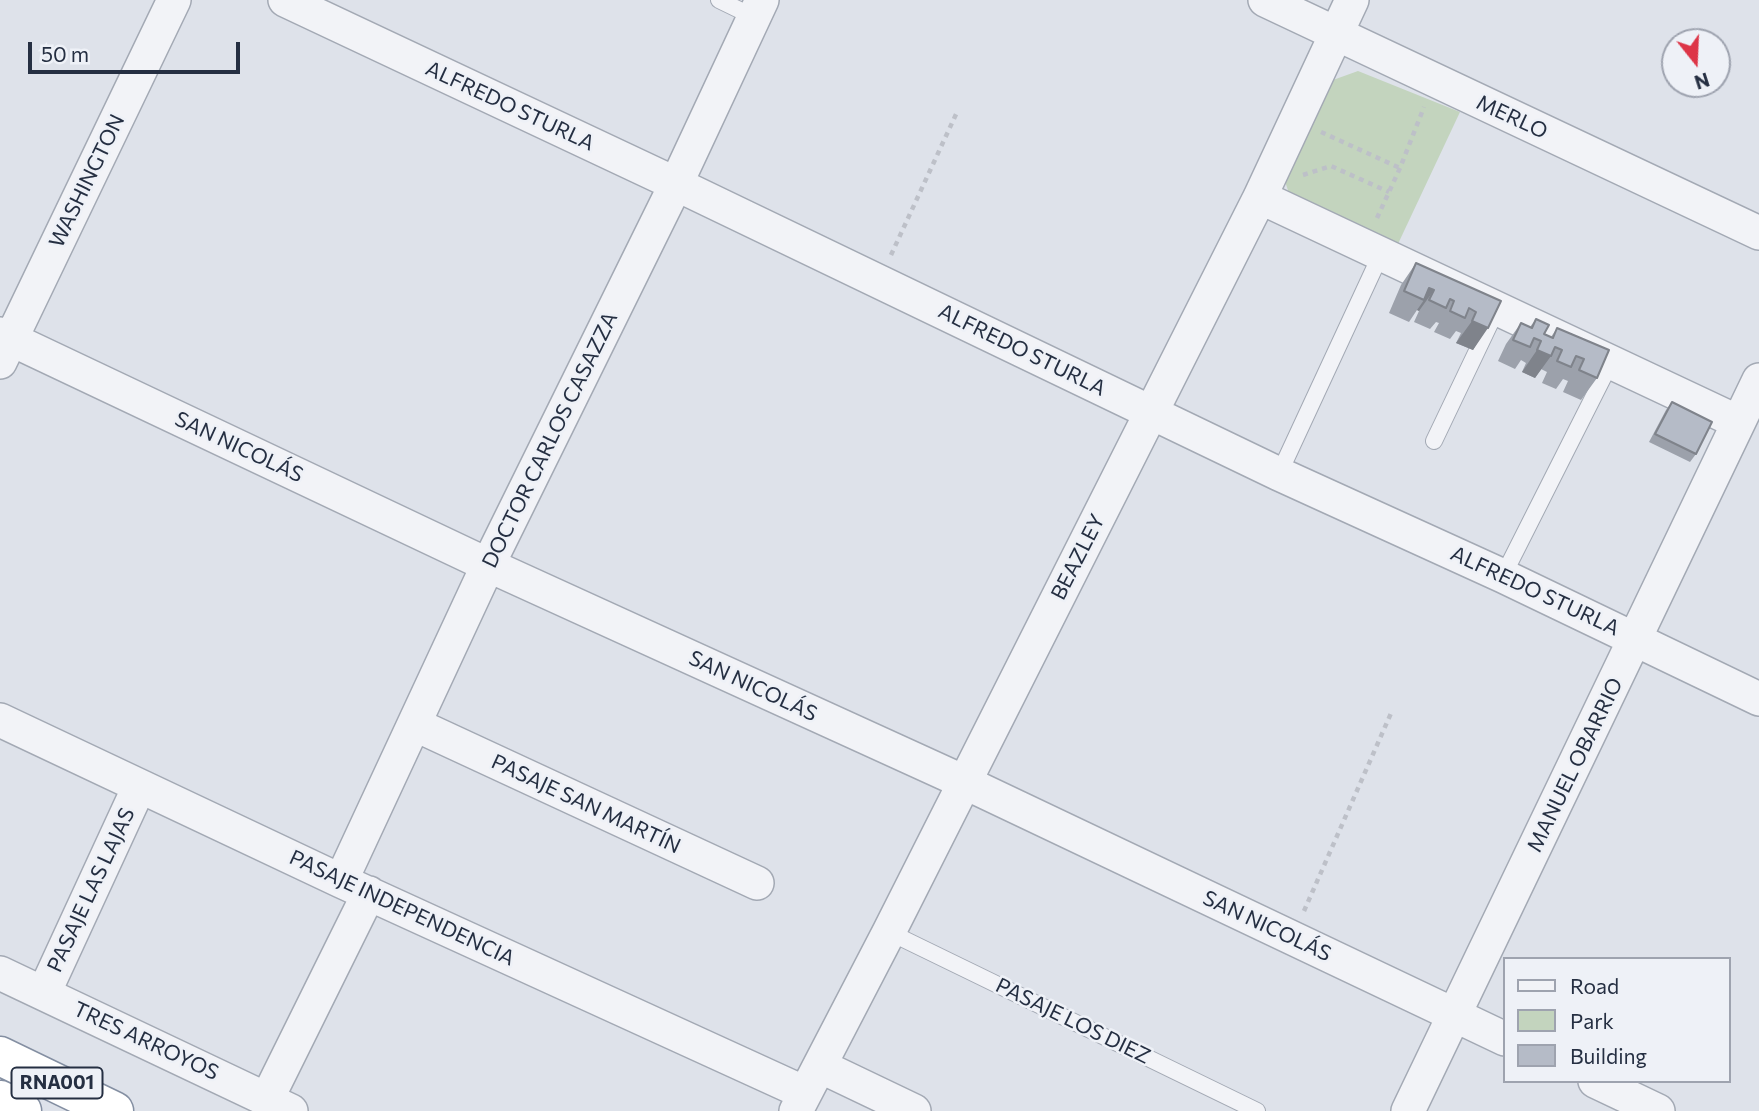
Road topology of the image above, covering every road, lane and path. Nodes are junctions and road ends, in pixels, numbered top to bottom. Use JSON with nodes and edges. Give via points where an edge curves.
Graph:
{"nodes":[{"id":1,"x":174,"y":0,"type":"edge"},
{"id":2,"x":285,"y":0,"type":"edge"},
{"id":3,"x":719,"y":0,"type":"edge"},
{"id":4,"x":1265,"y":0,"type":"edge"},
{"id":5,"x":1352,"y":0,"type":"edge"},
{"id":6,"x":758,"y":8,"type":"edge"},
{"id":7,"x":1336,"y":34,"type":"junction"},
{"id":8,"x":1434,"y":80,"type":"junction"},
{"id":9,"x":958,"y":110,"type":"dead end"},
{"id":10,"x":1296,"y":121,"type":"junction"},
{"id":11,"x":1400,"y":168,"type":"junction"},
{"id":12,"x":676,"y":184,"type":"junction"},
{"id":13,"x":1262,"y":192,"type":"junction"},
{"id":14,"x":1389,"y":192,"type":"junction"},
{"id":15,"x":1759,"y":233,"type":"edge"},
{"id":16,"x":1373,"y":250,"type":"junction"},
{"id":17,"x":879,"y":282,"type":"junction"},
{"id":18,"x":1497,"y":309,"type":"junction"},
{"id":19,"x":4,"y":345,"type":"edge"},
{"id":20,"x":1611,"y":362,"type":"junction"},
{"id":21,"x":1759,"y":380,"type":"edge"},
{"id":22,"x":1152,"y":412,"type":"junction"},
{"id":23,"x":1738,"y":422,"type":"junction"},
{"id":24,"x":1434,"y":441,"type":"dead end"},
{"id":25,"x":1279,"y":474,"type":"junction"},
{"id":26,"x":488,"y":565,"type":"junction"},
{"id":27,"x":1503,"y":576,"type":"junction"},
{"id":28,"x":1636,"y":639,"type":"junction"},
{"id":29,"x":1759,"y":699,"type":"edge"},
{"id":30,"x":1392,"y":711,"type":"dead end"},
{"id":31,"x":0,"y":720,"type":"edge"},
{"id":32,"x":414,"y":724,"type":"junction"},
{"id":33,"x":964,"y":782,"type":"junction"},
{"id":34,"x":139,"y":787,"type":"junction"},
{"id":35,"x":757,"y":883,"type":"dead end"},
{"id":36,"x":355,"y":887,"type":"junction"},
{"id":37,"x":888,"y":932,"type":"junction"},
{"id":38,"x":1292,"y":938,"type":"junction"},
{"id":39,"x":0,"y":973,"type":"edge"},
{"id":40,"x":44,"y":993,"type":"junction"},
{"id":41,"x":1455,"y":1015,"type":"junction"},
{"id":42,"x":1504,"y":1039,"type":"edge"},
{"id":43,"x":0,"y":1056,"type":"edge"},
{"id":44,"x":1599,"y":1083,"type":"edge"},
{"id":45,"x":807,"y":1090,"type":"edge"},
{"id":46,"x":0,"y":1100,"type":"edge"},
{"id":47,"x":279,"y":1105,"type":"edge"},
{"id":48,"x":22,"y":1111,"type":"edge"},
{"id":49,"x":114,"y":1111,"type":"edge"},
{"id":50,"x":914,"y":1111,"type":"edge"},
{"id":51,"x":1257,"y":1111,"type":"edge"},
{"id":52,"x":1408,"y":1111,"type":"edge"},
{"id":53,"x":1658,"y":1111,"type":"edge"}],
"edges":[{"from":1,"to":19,"type":"street","name":"WASHINGTON"},
{"from":2,"to":12,"type":"street","name":"ALFREDO STURLA"},
{"from":3,"to":6,"type":"lane"},
{"from":4,"to":7,"type":"street","name":"MERLO"},
{"from":5,"to":7,"type":"street","name":"BEAZLEY"},
{"from":6,"to":12,"type":"street","name":"DOCTOR CARLOS CASAZZA"},
{"from":7,"to":8,"type":"street","name":"MERLO"},
{"from":7,"to":10,"type":"street","name":"BEAZLEY"},
{"from":8,"to":11,"type":"path"},
{"from":8,"to":15,"type":"street","name":"MERLO"},
{"from":9,"to":17,"type":"path"},
{"from":10,"to":11,"type":"path"},
{"from":10,"to":13,"type":"street","name":"BEAZLEY"},
{"from":11,"to":14,"type":"path"},
{"from":12,"to":17,"type":"street","name":"ALFREDO STURLA"},
{"from":12,"to":26,"type":"street","name":"DOCTOR CARLOS CASAZZA"},
{"from":13,"to":14,"type":"path","via":[[1332,166]]},
{"from":13,"to":16,"type":"street"},
{"from":13,"to":22,"type":"street","name":"BEAZLEY"},
{"from":14,"to":16,"type":"path"},
{"from":16,"to":18,"type":"street"},
{"from":16,"to":25,"type":"lane"},
{"from":17,"to":22,"type":"street","name":"ALFREDO STURLA"},
{"from":18,"to":20,"type":"street"},
{"from":18,"to":24,"type":"lane"},
{"from":19,"to":26,"type":"street","name":"SAN NICOLÁS"},
{"from":20,"to":23,"type":"street"},
{"from":20,"to":27,"type":"lane"},
{"from":21,"to":23,"type":"street","name":"MANUEL OBARRIO"},
{"from":22,"to":25,"type":"street","name":"ALFREDO STURLA"},
{"from":22,"to":33,"type":"street","name":"BEAZLEY"},
{"from":23,"to":28,"type":"street","name":"MANUEL OBARRIO"},
{"from":25,"to":27,"type":"street","name":"ALFREDO STURLA"},
{"from":26,"to":32,"type":"street","name":"DOCTOR CARLOS CASAZZA"},
{"from":26,"to":33,"type":"street","name":"SAN NICOLÁS"},
{"from":27,"to":28,"type":"street","name":"ALFREDO STURLA"},
{"from":28,"to":29,"type":"street","name":"ALFREDO STURLA"},
{"from":28,"to":41,"type":"street","name":"MANUEL OBARRIO"},
{"from":30,"to":38,"type":"path"},
{"from":31,"to":34,"type":"street","name":"PASAJE INDEPENDENCIA"},
{"from":32,"to":35,"type":"street","name":"PASAJE SAN MARTÍN"},
{"from":32,"to":36,"type":"street","name":"DOCTOR CARLOS CASAZZA"},
{"from":33,"to":37,"type":"street","name":"BEAZLEY"},
{"from":33,"to":38,"type":"street","name":"SAN NICOLÁS"},
{"from":34,"to":36,"type":"street","name":"PASAJE INDEPENDENCIA"},
{"from":34,"to":40,"type":"street","name":"PASAJE LAS LAJAS"},
{"from":36,"to":45,"type":"street","name":"PASAJE INDEPENDENCIA"},
{"from":36,"to":47,"type":"street","name":"DOCTOR CARLOS CASAZZA"},
{"from":37,"to":45,"type":"street","name":"BEAZLEY"},
{"from":37,"to":51,"type":"lane","name":"PASAJE LOS DIEZ"},
{"from":38,"to":41,"type":"street","name":"SAN NICOLÁS"},
{"from":39,"to":40,"type":"street","name":"TRES ARROYOS"},
{"from":40,"to":47,"type":"street","name":"TRES ARROYOS"},
{"from":41,"to":42,"type":"street","name":"SAN NICOLÁS"},
{"from":41,"to":52,"type":"street","name":"MANUEL OBARRIO"},
{"from":43,"to":49,"type":"highway","number":"RNA001"},
{"from":44,"to":53,"type":"street"},
{"from":45,"to":50,"type":"street","name":"PASAJE INDEPENDENCIA"},
{"from":46,"to":48,"type":"highway"}]}
